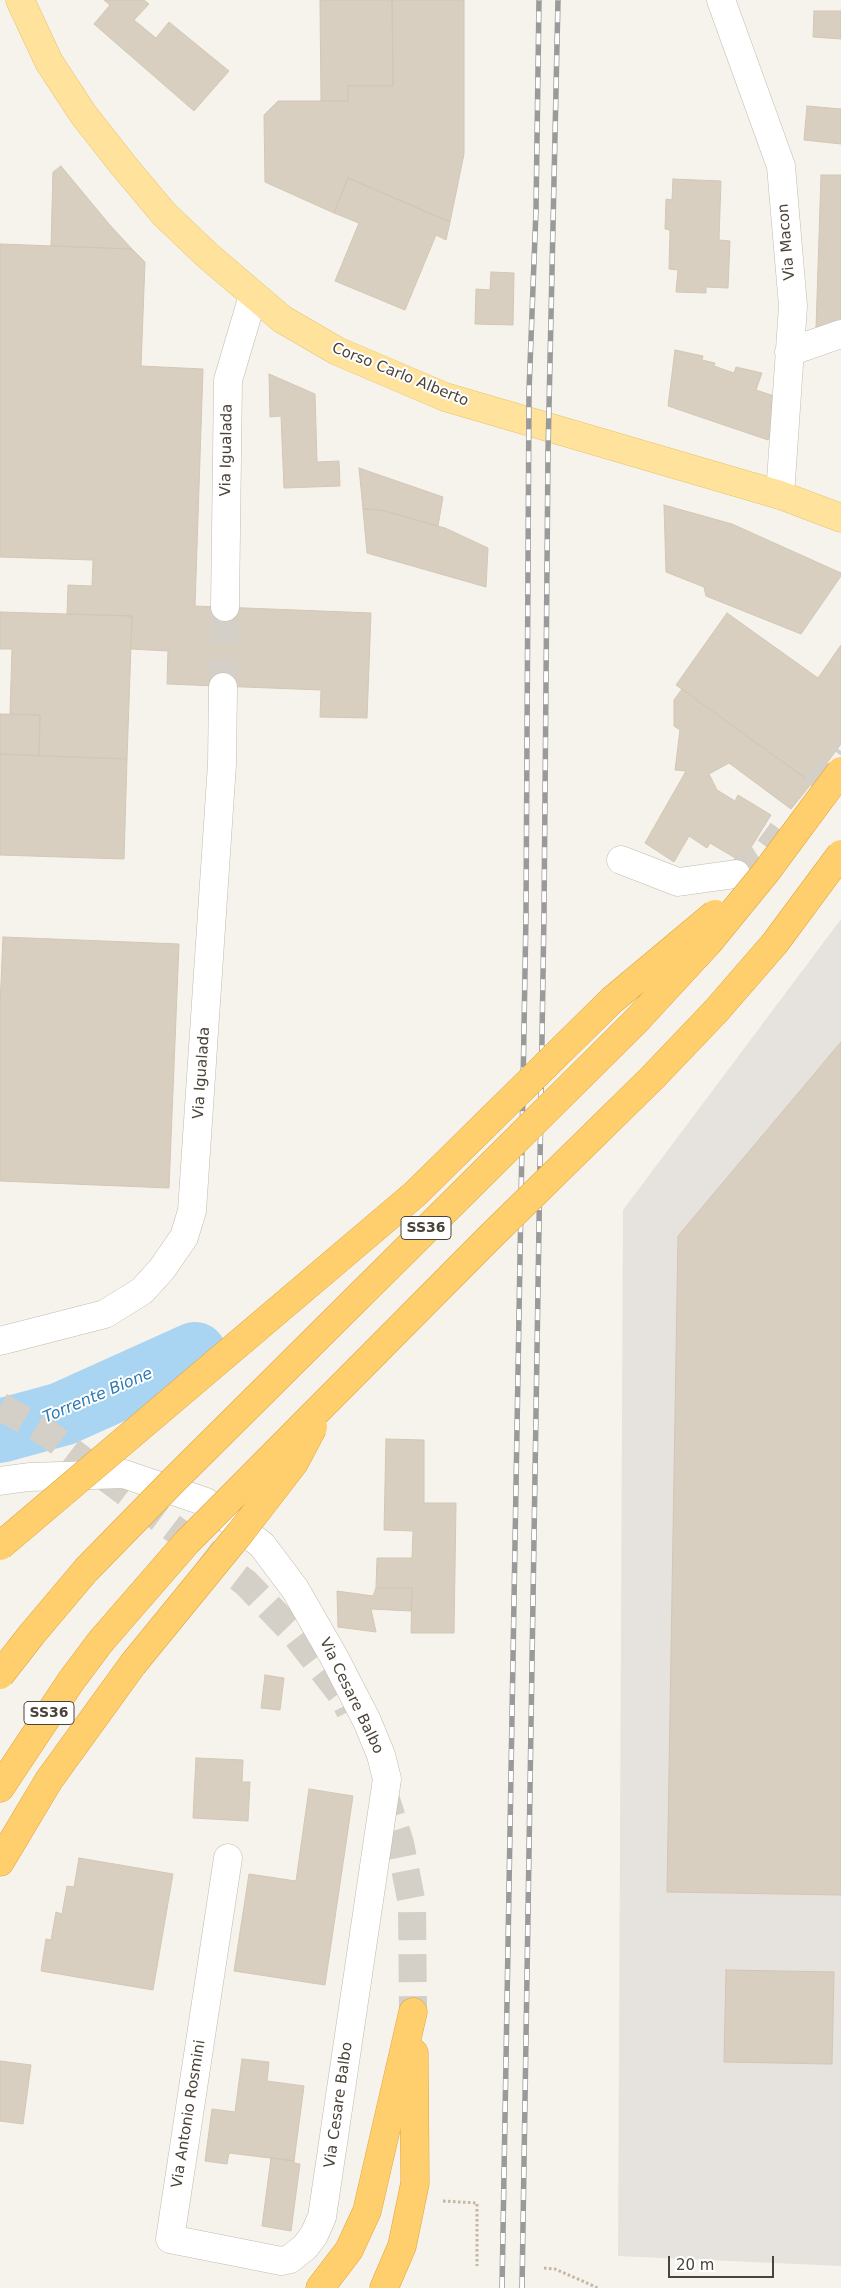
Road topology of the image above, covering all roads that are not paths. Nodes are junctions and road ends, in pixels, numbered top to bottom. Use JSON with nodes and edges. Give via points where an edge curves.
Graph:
{"nodes":[{"id":1,"x":20,"y":0,"type":"edge"},
{"id":2,"x":721,"y":0,"type":"edge"},
{"id":3,"x":253,"y":296,"type":"junction"},
{"id":4,"x":841,"y":334,"type":"edge"},
{"id":5,"x":790,"y":352,"type":"junction"},
{"id":6,"x":780,"y":495,"type":"junction"},
{"id":7,"x":841,"y":518,"type":"edge"},
{"id":8,"x":841,"y":531,"type":"edge"},
{"id":9,"x":224,"y":607,"type":"tunnel mouth"},
{"id":10,"x":223,"y":687,"type":"tunnel mouth"},
{"id":11,"x":841,"y":772,"type":"edge"},
{"id":12,"x":841,"y":854,"type":"edge"},
{"id":13,"x":621,"y":860,"type":"dead end"},
{"id":14,"x":766,"y":872,"type":"junction"},
{"id":15,"x":736,"y":874,"type":"tunnel mouth"},
{"id":16,"x":0,"y":1341,"type":"edge"},
{"id":17,"x":326,"y":1404,"type":"junction"},
{"id":18,"x":0,"y":1481,"type":"edge"},
{"id":19,"x":0,"y":1546,"type":"edge"},
{"id":20,"x":0,"y":1675,"type":"edge"},
{"id":21,"x":0,"y":1788,"type":"edge"},
{"id":22,"x":228,"y":1858,"type":"dead end"},
{"id":23,"x":0,"y":1862,"type":"edge"},
{"id":24,"x":298,"y":2254,"type":"joint"},
{"id":25,"x":320,"y":2288,"type":"edge"},
{"id":26,"x":384,"y":2288,"type":"edge"}],
"edges":[{"from":1,"to":3,"type":"main road","name":"Corso Carlo Alberto","via":[[48,62],[111,151],[164,214]]},
{"from":2,"to":5,"type":"street","name":"Via Macon","via":[[781,166],[792,306]]},
{"from":3,"to":6,"type":"main road","name":"Corso Carlo Alberto","via":[[282,319],[337,351],[445,397]]},
{"from":3,"to":9,"type":"street","name":"Via Igualada","via":[[228,380]]},
{"from":4,"to":5,"type":"street"},
{"from":5,"to":6,"type":"street","name":"Via Macon"},
{"from":6,"to":7,"type":"main road","name":"Corso Carlo Alberto"},
{"from":6,"to":8,"type":"main road","name":"Corso Carlo Alberto"},
{"from":10,"to":16,"type":"street","name":"Via Igualada","via":[[222,764],[192,1210],[184,1237],[142,1291],[105,1314]]},
{"from":11,"to":14,"type":"highway","number":"SS36","bridge":true},
{"from":12,"to":17,"type":"highway","number":"SS36","bridge":true,"via":[[775,943],[716,1011]]},
{"from":13,"to":15,"type":"street","via":[[678,882]]},
{"from":14,"to":19,"type":"highway","bridge":true,"via":[[612,1000],[414,1194]]},
{"from":14,"to":20,"type":"highway","number":"SS36","bridge":true,"via":[[708,943],[636,1021],[86,1570]]},
{"from":17,"to":21,"type":"highway","number":"SS36","bridge":true,"via":[[187,1542],[101,1641]]},
{"from":17,"to":23,"type":"highway","bridge":true,"via":[[294,1462],[89,1722],[49,1780]]},
{"from":18,"to":24,"type":"street","name":"Via Cesare Balbo","via":[[124,1474],[206,1502],[262,1545],[295,1589],[334,1657],[381,1755],[386,1779],[324,2204],[318,2228]]},
{"from":22,"to":24,"type":"street","name":"Via Antonio Rosmini","via":[[170,2239],[272,2260],[290,2259]]},
{"from":25,"to":26,"type":"highway","via":[[349,2250],[367,2211],[413,2012],[415,2183],[402,2246]]}]}
